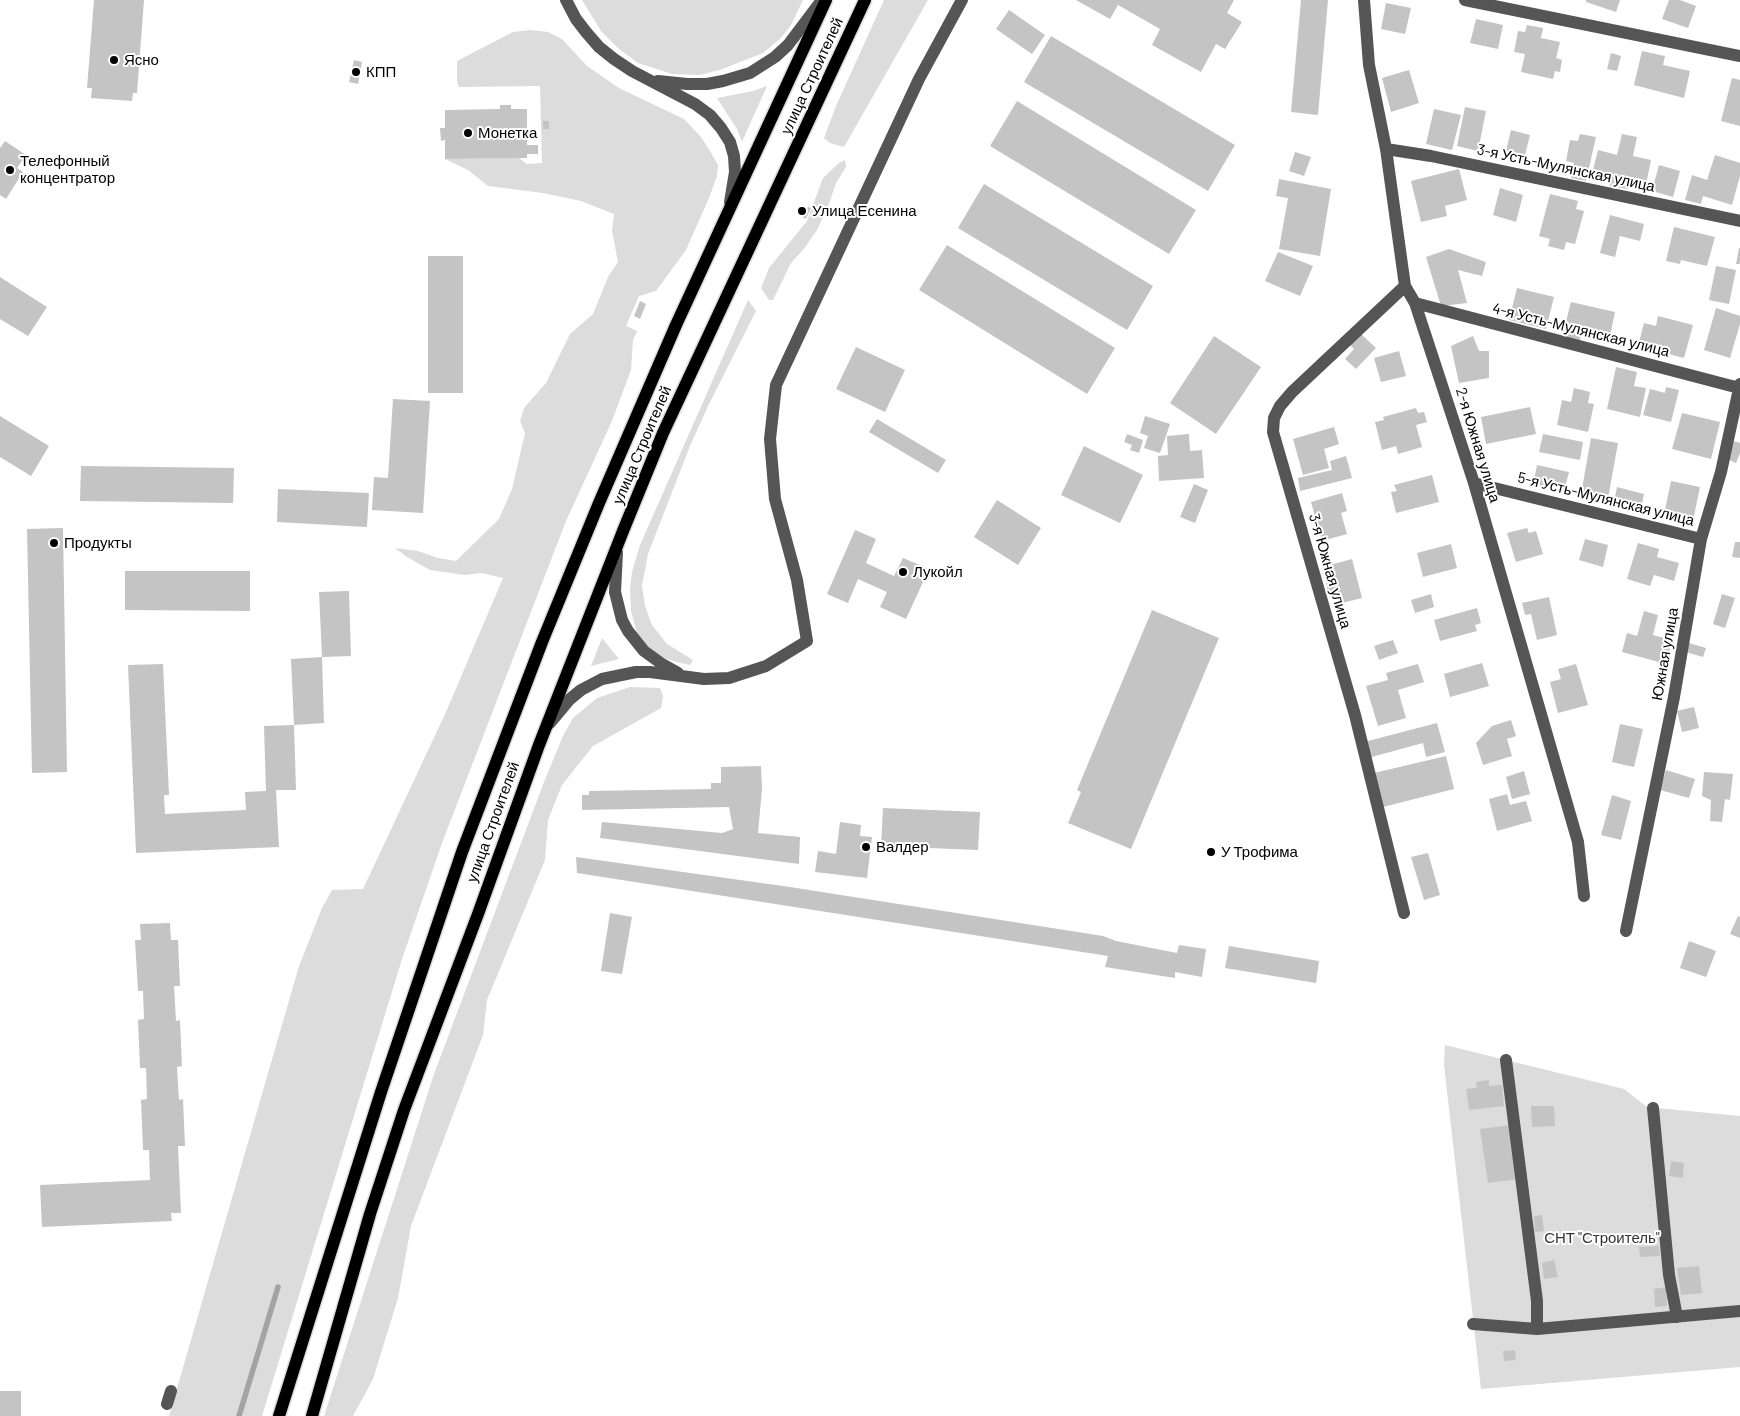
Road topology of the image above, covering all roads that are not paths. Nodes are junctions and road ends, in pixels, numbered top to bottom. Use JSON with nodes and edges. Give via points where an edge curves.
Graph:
{"nodes":[{"id":1,"x":566,"y":0,"type":"edge"},
{"id":2,"x":822,"y":0,"type":"edge"},
{"id":3,"x":826,"y":0,"type":"edge"},
{"id":4,"x":865,"y":0,"type":"edge"},
{"id":5,"x":962,"y":0,"type":"edge"},
{"id":6,"x":1364,"y":0,"type":"edge"},
{"id":7,"x":1465,"y":0,"type":"edge"},
{"id":8,"x":1740,"y":56,"type":"edge"},
{"id":9,"x":648,"y":79,"type":"junction"},
{"id":10,"x":1386,"y":149,"type":"junction"},
{"id":11,"x":726,"y":220,"type":"junction"},
{"id":12,"x":1740,"y":221,"type":"edge"},
{"id":13,"x":1405,"y":286,"type":"junction"},
{"id":14,"x":1415,"y":303,"type":"junction"},
{"id":15,"x":1739,"y":386,"type":"edge"},
{"id":16,"x":1474,"y":483,"type":"junction"},
{"id":17,"x":623,"y":531,"type":"junction"},
{"id":18,"x":1701,"y":538,"type":"junction"},
{"id":19,"x":687,"y":677,"type":"junction"},
{"id":20,"x":539,"y":745,"type":"junction"},
{"id":21,"x":1584,"y":896,"type":"dead end"},
{"id":22,"x":1404,"y":913,"type":"dead end"},
{"id":23,"x":1626,"y":931,"type":"dead end"},
{"id":24,"x":1506,"y":1060,"type":"dead end"},
{"id":25,"x":1653,"y":1108,"type":"dead end"},
{"id":26,"x":1740,"y":1311,"type":"edge"},
{"id":27,"x":1677,"y":1316,"type":"junction"},
{"id":28,"x":1473,"y":1324,"type":"dead end"},
{"id":29,"x":1536,"y":1329,"type":"junction"},
{"id":30,"x":171,"y":1391,"type":"dead end"},
{"id":31,"x":167,"y":1404,"type":"dead end"},
{"id":32,"x":279,"y":1416,"type":"edge"},
{"id":33,"x":312,"y":1416,"type":"edge"}],
"edges":[{"from":1,"to":9,"type":"street","via":[[576,19],[599,47]]},
{"from":2,"to":9,"type":"street","via":[[788,45],[750,73],[707,84]]},
{"from":3,"to":11,"type":"main road","name":"улица Строителей"},
{"from":4,"to":17,"type":"main road","name":"улица Строителей","via":[[663,433]]},
{"from":5,"to":19,"type":"street","via":[[919,79],[776,385],[770,439],[775,499],[797,580],[807,641],[766,666],[729,678]]},
{"from":6,"to":10,"type":"street","name":"2-я Южная улица","via":[[1369,65]]},
{"from":7,"to":8,"type":"street"},
{"from":9,"to":11,"type":"street","via":[[710,115],[730,142],[735,172]]},
{"from":10,"to":12,"type":"street","name":"3-я Усть-Мулянская улица"},
{"from":10,"to":13,"type":"street","name":"2-я Южная улица"},
{"from":11,"to":32,"type":"main road","name":"улица Строителей","via":[[598,503],[462,852],[381,1092]]},
{"from":13,"to":14,"type":"street","name":"2-я Южная улица"},
{"from":13,"to":22,"type":"street","name":"3-я Южная улица","via":[[1292,392],[1274,418],[1273,432],[1355,715]]},
{"from":14,"to":15,"type":"street","name":"4-я Усть-Мулянская улица"},
{"from":14,"to":16,"type":"street","name":"2-я Южная улица"},
{"from":15,"to":18,"type":"street","name":"Южная улица","via":[[1721,472]]},
{"from":16,"to":18,"type":"street","name":"5-я Усть-Мулянская улица"},
{"from":16,"to":21,"type":"street","name":"2-я Южная улица","via":[[1578,842]]},
{"from":17,"to":19,"type":"street","via":[[614,578],[622,620],[644,651]]},
{"from":17,"to":20,"type":"main road","name":"улица Строителей"},
{"from":18,"to":23,"type":"street","name":"Южная улица","via":[[1674,697]]},
{"from":19,"to":20,"type":"street","via":[[636,672],[591,684],[560,708]]},
{"from":20,"to":33,"type":"main road","name":"улица Строителей","via":[[404,1110],[370,1214]]},
{"from":24,"to":29,"type":"street","via":[[1537,1301]]},
{"from":25,"to":27,"type":"street"},
{"from":26,"to":27,"type":"street"},
{"from":27,"to":29,"type":"street"},
{"from":28,"to":29,"type":"street"},
{"from":30,"to":31,"type":"street"}]}
